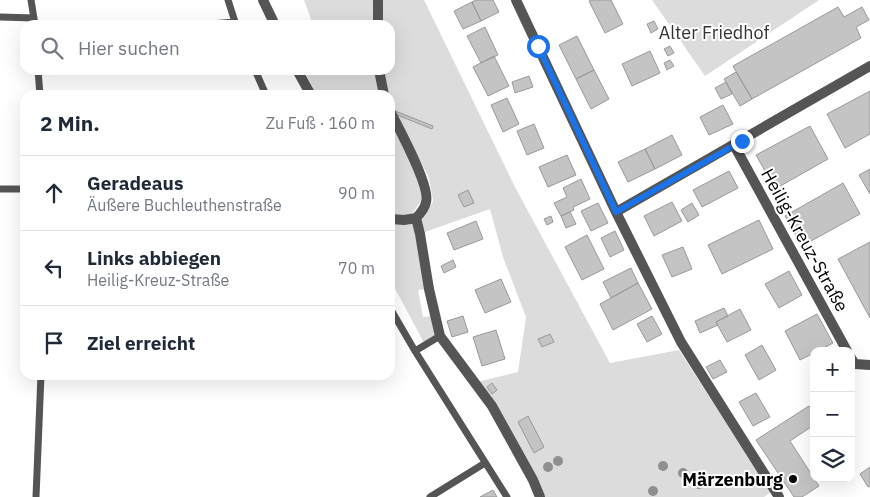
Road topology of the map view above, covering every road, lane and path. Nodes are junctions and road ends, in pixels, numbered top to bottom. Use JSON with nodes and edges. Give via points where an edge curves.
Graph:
{"nodes":[{"id":1,"x":31,"y":0,"type":"edge"},
{"id":2,"x":228,"y":0,"type":"edge"},
{"id":3,"x":263,"y":0,"type":"edge"},
{"id":4,"x":378,"y":0,"type":"edge"},
{"id":5,"x":516,"y":0,"type":"edge"},
{"id":6,"x":0,"y":17,"type":"edge"},
{"id":7,"x":26,"y":20,"type":"edge"},
{"id":8,"x":34,"y":20,"type":"edge"},
{"id":9,"x":235,"y":20,"type":"edge"},
{"id":10,"x":273,"y":20,"type":"edge"},
{"id":11,"x":378,"y":20,"type":"edge"},
{"id":12,"x":870,"y":66,"type":"edge"},
{"id":13,"x":38,"y":75,"type":"edge"},
{"id":14,"x":257,"y":75,"type":"edge"},
{"id":15,"x":300,"y":75,"type":"edge"},
{"id":16,"x":380,"y":75,"type":"edge"},
{"id":17,"x":40,"y":90,"type":"edge"},
{"id":18,"x":264,"y":90,"type":"edge"},
{"id":19,"x":308,"y":90,"type":"edge"},
{"id":20,"x":383,"y":90,"type":"edge"},
{"id":21,"x":395,"y":121,"type":"edge"},
{"id":22,"x":734,"y":145,"type":"junction"},
{"id":23,"x":0,"y":189,"type":"edge"},
{"id":24,"x":20,"y":189,"type":"edge"},
{"id":25,"x":616,"y":212,"type":"junction"},
{"id":26,"x":416,"y":218,"type":"junction"},
{"id":27,"x":395,"y":219,"type":"edge"},
{"id":28,"x":395,"y":317,"type":"edge"},
{"id":29,"x":440,"y":336,"type":"junction"},
{"id":30,"x":846,"y":347,"type":"edge"},
{"id":31,"x":415,"y":351,"type":"junction"},
{"id":32,"x":855,"y":361,"type":"edge"},
{"id":33,"x":870,"y":365,"type":"edge"},
{"id":34,"x":41,"y":380,"type":"edge"},
{"id":35,"x":485,"y":463,"type":"junction"},
{"id":36,"x":36,"y":497,"type":"edge"},
{"id":37,"x":430,"y":497,"type":"edge"},
{"id":38,"x":507,"y":497,"type":"edge"},
{"id":39,"x":540,"y":497,"type":"edge"},
{"id":40,"x":779,"y":497,"type":"edge"}],
"edges":[{"from":1,"to":8,"type":"lane"},
{"from":2,"to":9,"type":"lane"},
{"from":3,"to":10,"type":"street"},
{"from":4,"to":11,"type":"street"},
{"from":5,"to":25,"type":"street"},
{"from":6,"to":7,"type":"lane"},
{"from":12,"to":22,"type":"street"},
{"from":13,"to":17,"type":"lane"},
{"from":14,"to":18,"type":"lane"},
{"from":15,"to":19,"type":"street"},
{"from":16,"to":20,"type":"street"},
{"from":21,"to":26,"type":"street","via":[[424,181],[427,200]]},
{"from":22,"to":25,"type":"street"},
{"from":22,"to":30,"type":"street","name":"Heilig-Kreuz-Straße"},
{"from":23,"to":24,"type":"lane"},
{"from":25,"to":40,"type":"street","via":[[681,342]]},
{"from":26,"to":27,"type":"street"},
{"from":26,"to":29,"type":"street"},
{"from":28,"to":31,"type":"lane"},
{"from":29,"to":31,"type":"lane"},
{"from":29,"to":39,"type":"street","via":[[492,406]]},
{"from":31,"to":35,"type":"lane"},
{"from":32,"to":33,"type":"street"},
{"from":34,"to":36,"type":"lane"},
{"from":35,"to":37,"type":"lane"},
{"from":35,"to":38,"type":"lane"}]}
